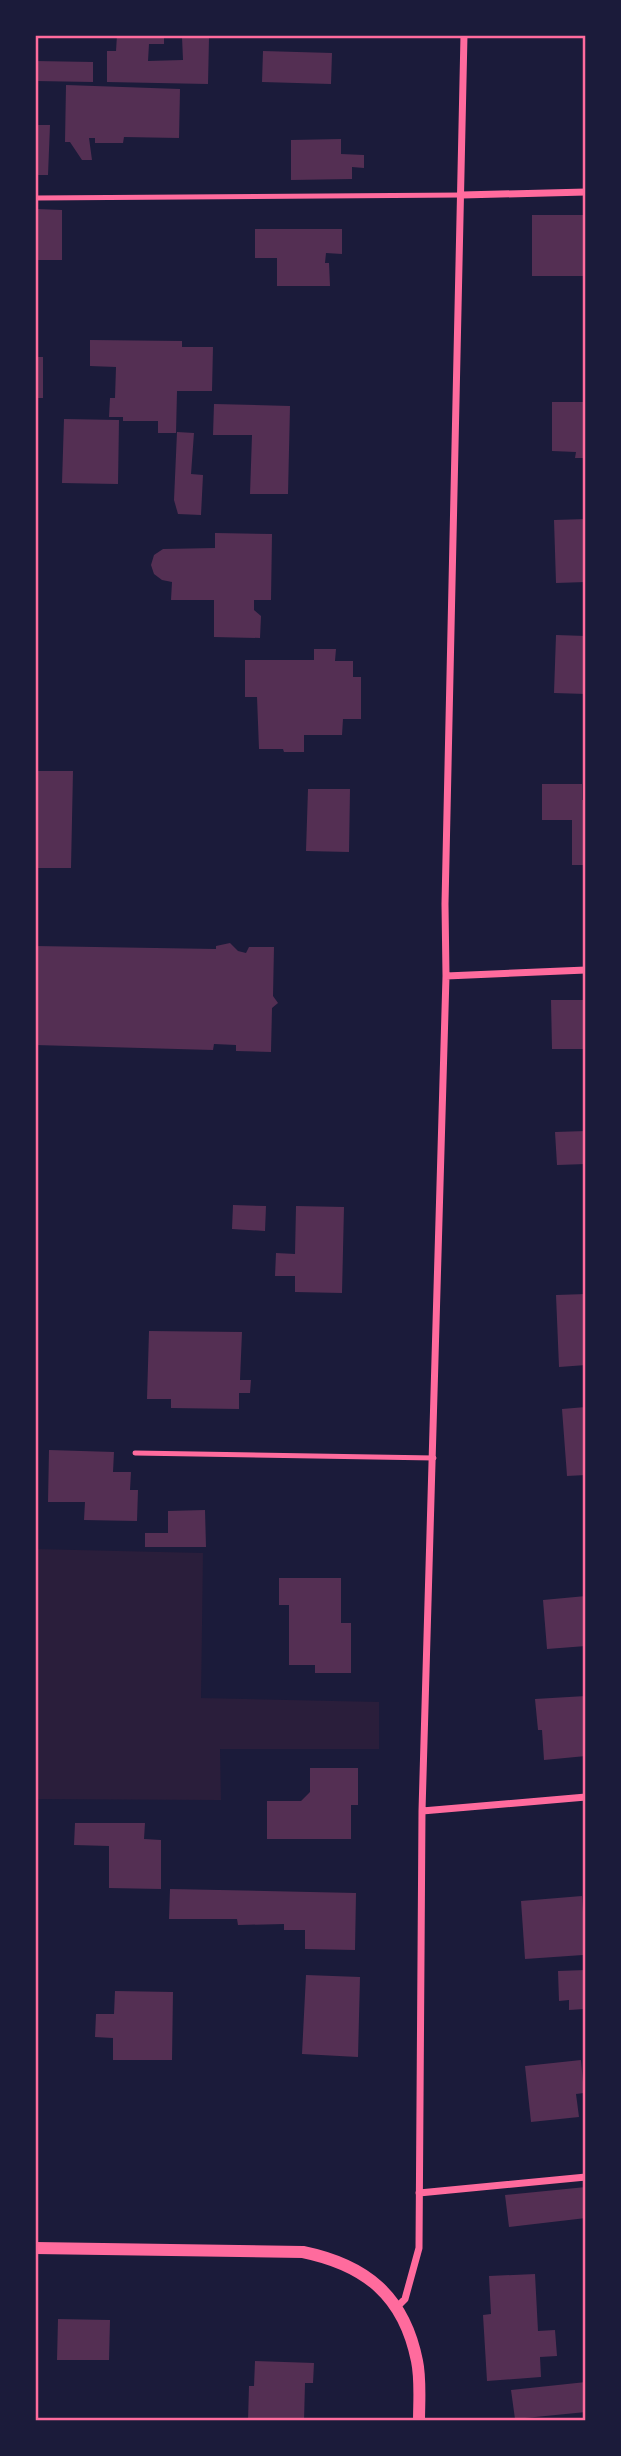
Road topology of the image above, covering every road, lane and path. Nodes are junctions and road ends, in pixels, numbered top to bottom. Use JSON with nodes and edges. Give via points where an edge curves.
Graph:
{"nodes":[{"id":1,"x":464,"y":35,"type":"edge"},
{"id":2,"x":586,"y":192,"type":"edge"},
{"id":3,"x":462,"y":195,"type":"junction"},
{"id":4,"x":35,"y":198,"type":"edge"},
{"id":5,"x":586,"y":970,"type":"edge"},
{"id":6,"x":446,"y":976,"type":"junction"},
{"id":7,"x":135,"y":1453,"type":"dead end"},
{"id":8,"x":434,"y":1458,"type":"junction"},
{"id":9,"x":586,"y":1797,"type":"edge"},
{"id":10,"x":422,"y":1811,"type":"junction"},
{"id":11,"x":586,"y":2178,"type":"edge"},
{"id":12,"x":419,"y":2193,"type":"junction"},
{"id":13,"x":35,"y":2248,"type":"edge"},
{"id":14,"x":397,"y":2307,"type":"junction"},
{"id":15,"x":419,"y":2421,"type":"edge"}],
"edges":[{"from":1,"to":3,"type":"street"},
{"from":2,"to":3,"type":"street"},
{"from":3,"to":4,"type":"lane"},
{"from":3,"to":6,"type":"street"},
{"from":5,"to":6,"type":"street"},
{"from":6,"to":8,"type":"street"},
{"from":7,"to":8,"type":"lane"},
{"from":8,"to":10,"type":"street"},
{"from":9,"to":10,"type":"street"},
{"from":10,"to":12,"type":"street"},
{"from":11,"to":12,"type":"street"},
{"from":12,"to":14,"type":"street","via":[[419,2248],[405,2300]]},
{"from":13,"to":14,"type":"street","via":[[303,2252],[351,2266],[376,2283]]},
{"from":14,"to":15,"type":"street","via":[[418,2363]]}]}
